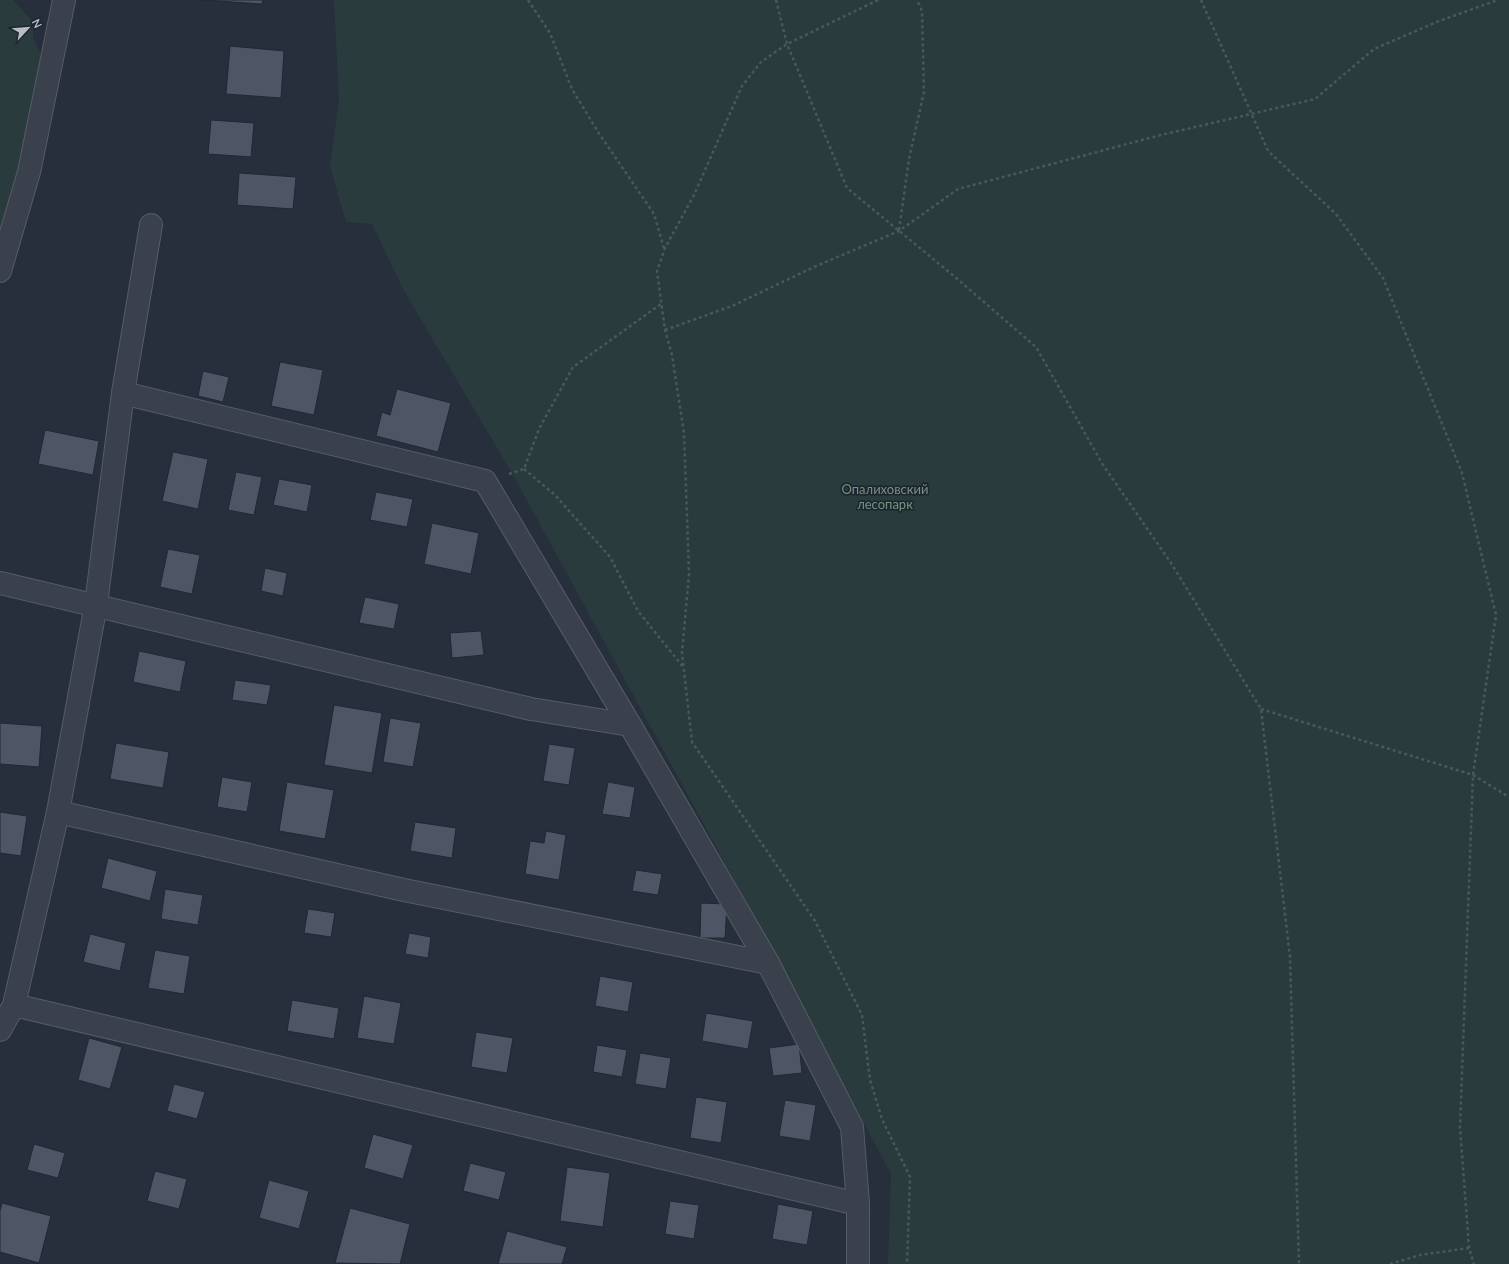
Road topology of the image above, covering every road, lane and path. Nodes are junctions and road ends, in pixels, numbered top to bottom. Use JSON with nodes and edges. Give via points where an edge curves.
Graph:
{"nodes":[{"id":1,"x":64,"y":0,"type":"edge"},
{"id":2,"x":528,"y":0,"type":"edge"},
{"id":3,"x":776,"y":0,"type":"edge"},
{"id":4,"x":878,"y":0,"type":"edge"},
{"id":5,"x":917,"y":0,"type":"edge"},
{"id":6,"x":1201,"y":0,"type":"edge"},
{"id":7,"x":1498,"y":0,"type":"edge"},
{"id":8,"x":788,"y":44,"type":"junction"},
{"id":9,"x":1252,"y":115,"type":"junction"},
{"id":10,"x":151,"y":225,"type":"dead end"},
{"id":11,"x":899,"y":231,"type":"junction"},
{"id":12,"x":665,"y":248,"type":"junction"},
{"id":13,"x":0,"y":270,"type":"edge"},
{"id":14,"x":661,"y":304,"type":"junction"},
{"id":15,"x":665,"y":330,"type":"junction"},
{"id":16,"x":122,"y":393,"type":"junction"},
{"id":17,"x":524,"y":469,"type":"junction"},
{"id":18,"x":485,"y":481,"type":"junction"},
{"id":19,"x":0,"y":583,"type":"edge"},
{"id":20,"x":96,"y":604,"type":"junction"},
{"id":21,"x":684,"y":669,"type":"junction"},
{"id":22,"x":1261,"y":709,"type":"junction"},
{"id":23,"x":630,"y":725,"type":"junction"},
{"id":24,"x":1473,"y":775,"type":"junction"},
{"id":25,"x":1509,"y":797,"type":"edge"},
{"id":26,"x":58,"y":812,"type":"junction"},
{"id":27,"x":768,"y":963,"type":"junction"},
{"id":28,"x":14,"y":1005,"type":"junction"},
{"id":29,"x":0,"y":1030,"type":"edge"},
{"id":30,"x":858,"y":1204,"type":"junction"},
{"id":31,"x":1469,"y":1248,"type":"junction"},
{"id":32,"x":858,"y":1264,"type":"edge"},
{"id":33,"x":907,"y":1264,"type":"edge"},
{"id":34,"x":1298,"y":1264,"type":"edge"},
{"id":35,"x":1390,"y":1264,"type":"edge"},
{"id":36,"x":1474,"y":1264,"type":"edge"}],
"edges":[{"from":1,"to":13,"type":"street","via":[[29,172]]},
{"from":2,"to":12,"type":"path","via":[[550,33],[572,90],[654,214]]},
{"from":3,"to":8,"type":"path"},
{"from":4,"to":8,"type":"path"},
{"from":5,"to":11,"type":"path","via":[[922,12],[924,92],[909,159]]},
{"from":6,"to":9,"type":"path"},
{"from":7,"to":9,"type":"path","via":[[1439,21],[1374,49],[1315,99]]},
{"from":8,"to":11,"type":"path","via":[[847,188]]},
{"from":8,"to":12,"type":"path","via":[[761,62],[742,86],[694,194]]},
{"from":9,"to":11,"type":"path","via":[[1157,136],[958,189]]},
{"from":9,"to":24,"type":"path","via":[[1268,151],[1336,214],[1383,278],[1462,473],[1496,615]]},
{"from":10,"to":16,"type":"street"},
{"from":11,"to":15,"type":"path","via":[[732,306]]},
{"from":11,"to":22,"type":"path","via":[[1036,347],[1103,465],[1171,563]]},
{"from":12,"to":14,"type":"path","via":[[657,271]]},
{"from":14,"to":15,"type":"path"},
{"from":14,"to":17,"type":"path","via":[[574,366],[539,429]]},
{"from":15,"to":21,"type":"path","via":[[672,354],[684,433],[689,574],[682,653]]},
{"from":16,"to":18,"type":"street"},
{"from":16,"to":20,"type":"street"},
{"from":17,"to":18,"type":"path"},
{"from":17,"to":21,"type":"path","via":[[555,495],[610,557],[638,611]]},
{"from":18,"to":23,"type":"street"},
{"from":19,"to":20,"type":"street"},
{"from":20,"to":23,"type":"street","via":[[531,709]]},
{"from":20,"to":26,"type":"street"},
{"from":21,"to":33,"type":"path","via":[[692,742],[815,921],[862,1015],[870,1080],[882,1119],[910,1177]]},
{"from":22,"to":24,"type":"path"},
{"from":22,"to":34,"type":"path","via":[[1290,957]]},
{"from":23,"to":27,"type":"street"},
{"from":24,"to":25,"type":"path"},
{"from":24,"to":31,"type":"path","via":[[1460,1127]]},
{"from":26,"to":27,"type":"street","via":[[404,890]]},
{"from":26,"to":28,"type":"street"},
{"from":27,"to":30,"type":"street","via":[[852,1127]]},
{"from":28,"to":29,"type":"street"},
{"from":28,"to":30,"type":"street"},
{"from":30,"to":32,"type":"street"},
{"from":31,"to":35,"type":"path","via":[[1420,1255]]},
{"from":31,"to":36,"type":"path"}]}
